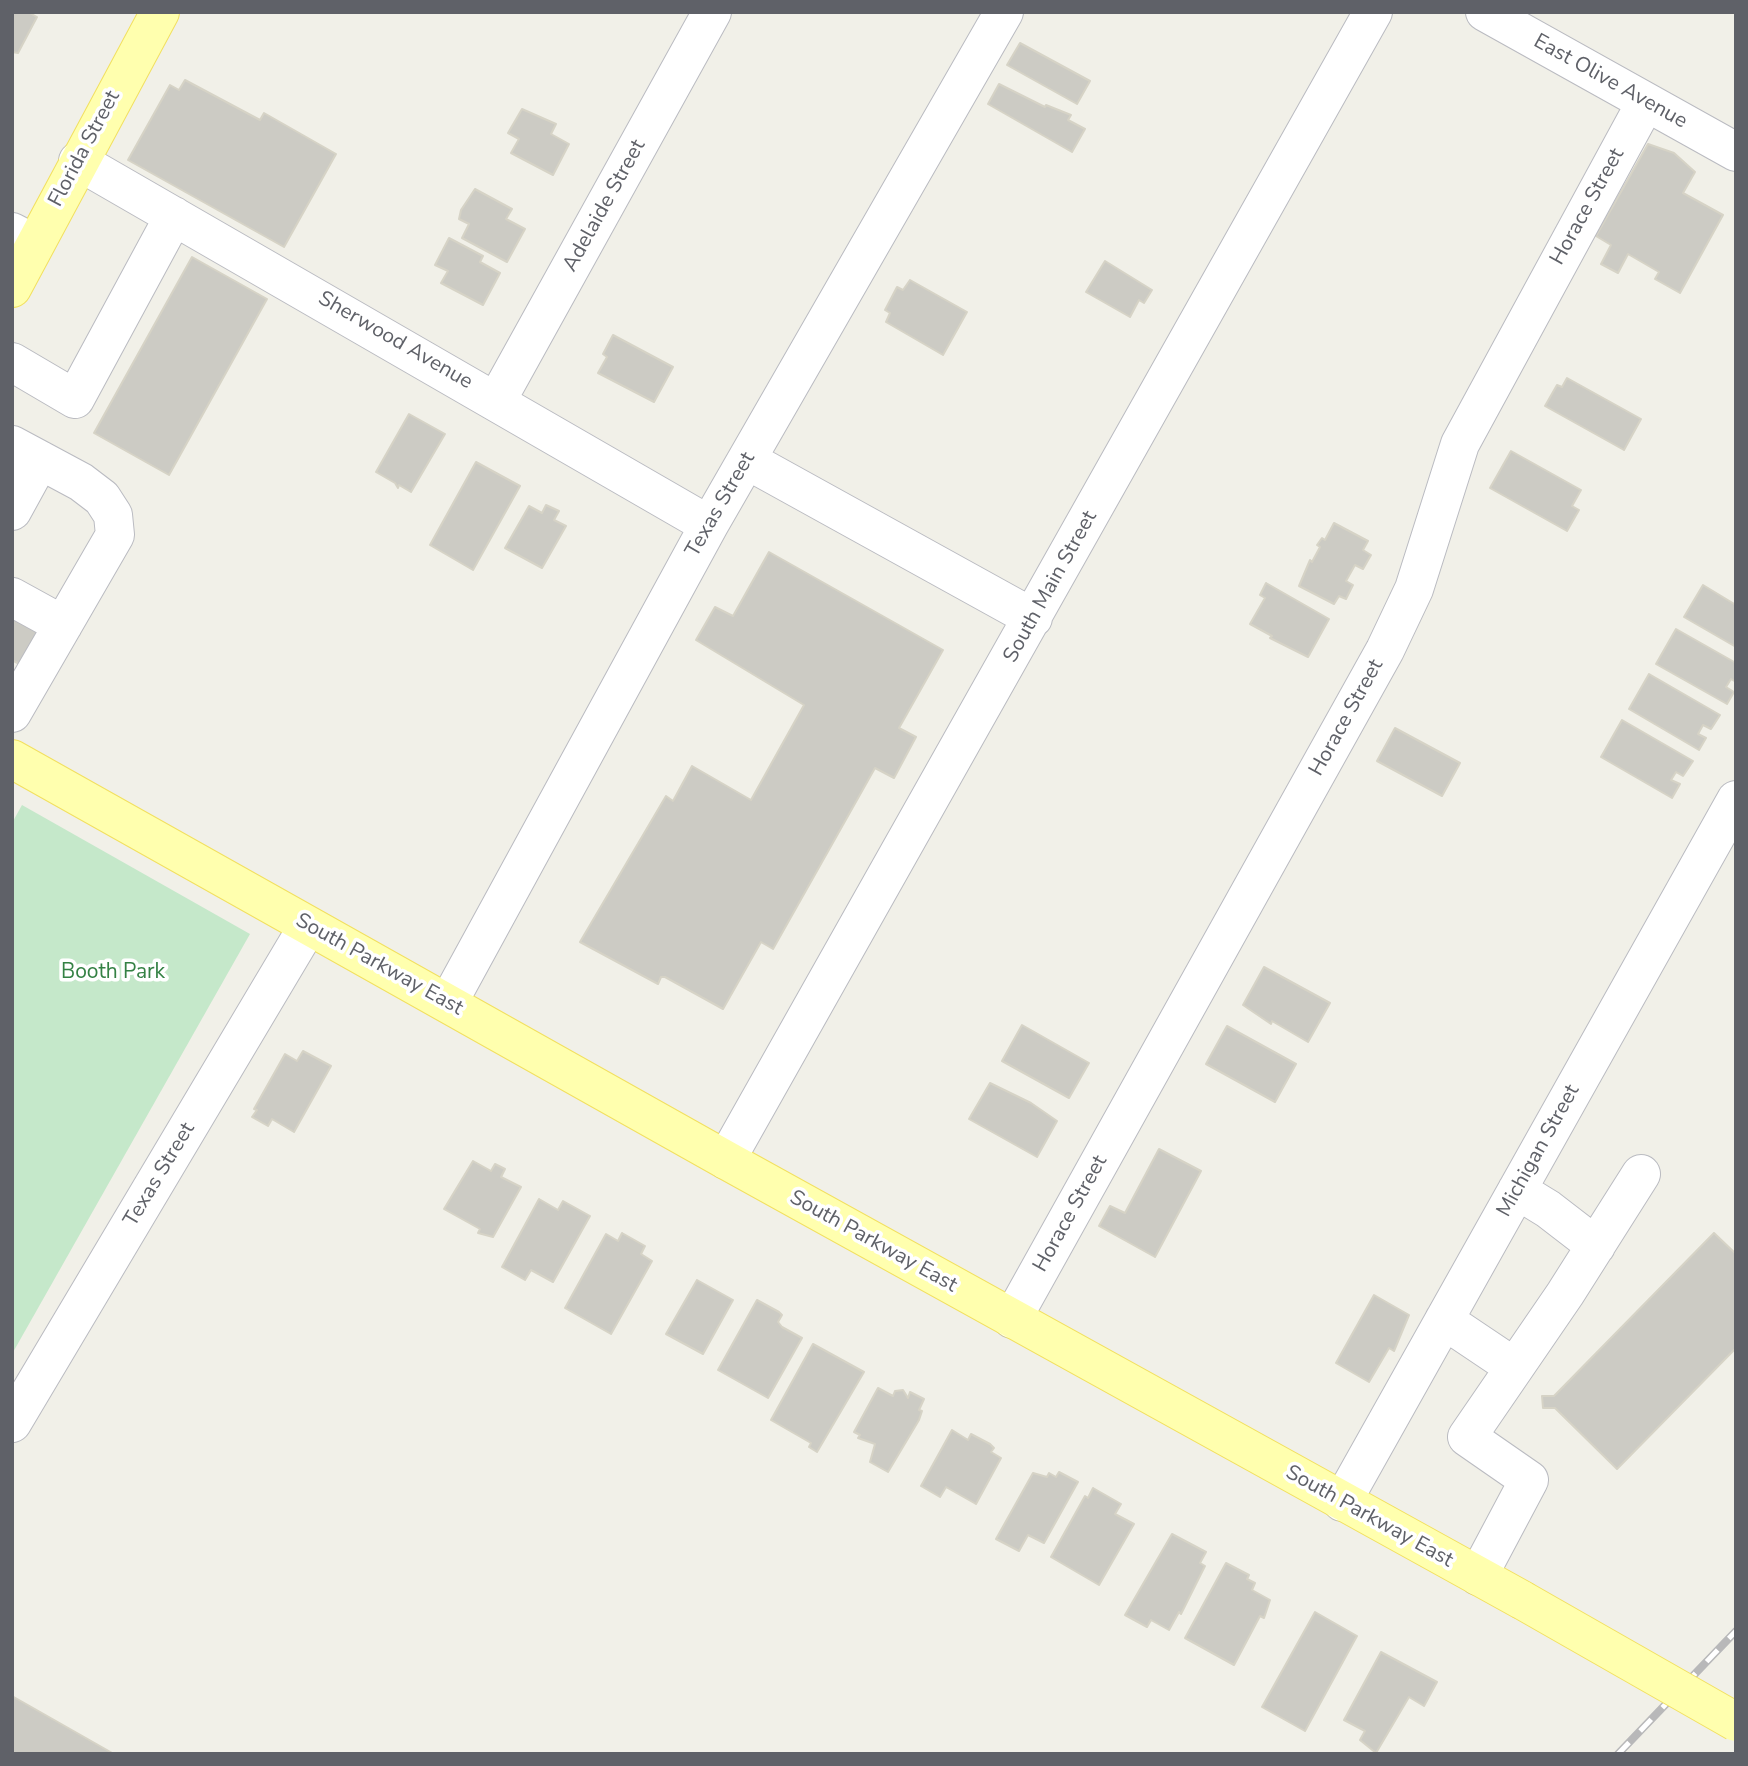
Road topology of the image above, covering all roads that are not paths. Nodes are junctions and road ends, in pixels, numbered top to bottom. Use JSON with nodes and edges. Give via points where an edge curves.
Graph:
{"nodes":[{"id":1,"x":160,"y":12,"type":"edge"},
{"id":2,"x":712,"y":12,"type":"edge"},
{"id":3,"x":1004,"y":12,"type":"edge"},
{"id":4,"x":1373,"y":12,"type":"edge"},
{"id":5,"x":1485,"y":12,"type":"edge"},
{"id":6,"x":1646,"y":102,"type":"junction"},
{"id":7,"x":1736,"y":152,"type":"edge"},
{"id":8,"x":78,"y":161,"type":"junction"},
{"id":9,"x":174,"y":216,"type":"junction"},
{"id":10,"x":24,"y":238,"type":"edge"},
{"id":11,"x":12,"y":288,"type":"edge"},
{"id":12,"x":12,"y":362,"type":"edge"},
{"id":13,"x":498,"y":400,"type":"junction"},
{"id":14,"x":26,"y":452,"type":"edge"},
{"id":15,"x":747,"y":460,"type":"junction"},
{"id":16,"x":12,"y":511,"type":"edge"},
{"id":17,"x":709,"y":525,"type":"junction"},
{"id":18,"x":12,"y":597,"type":"edge"},
{"id":19,"x":1033,"y":618,"type":"junction"},
{"id":20,"x":63,"y":625,"type":"junction"},
{"id":21,"x":18,"y":691,"type":"edge"},
{"id":22,"x":12,"y":759,"type":"edge"},
{"id":23,"x":1736,"y":800,"type":"edge"},
{"id":24,"x":308,"y":926,"type":"junction"},
{"id":25,"x":448,"y":1003,"type":"junction"},
{"id":26,"x":726,"y":1160,"type":"junction"},
{"id":27,"x":1641,"y":1174,"type":"dead end"},
{"id":28,"x":1517,"y":1190,"type":"junction"},
{"id":29,"x":1596,"y":1245,"type":"junction"},
{"id":30,"x":1012,"y":1319,"type":"junction"},
{"id":31,"x":1444,"y":1320,"type":"junction"},
{"id":32,"x":1514,"y":1367,"type":"junction"},
{"id":33,"x":12,"y":1423,"type":"edge"},
{"id":34,"x":1342,"y":1502,"type":"junction"},
{"id":35,"x":1478,"y":1576,"type":"junction"},
{"id":36,"x":1736,"y":1722,"type":"edge"}],
"edges":[{"from":1,"to":8,"type":"main road","name":"Florida Street"},
{"from":2,"to":13,"type":"street","name":"Adelaide Street"},
{"from":3,"to":15,"type":"street","name":"Texas Street"},
{"from":4,"to":19,"type":"street","name":"South Main Street"},
{"from":5,"to":6,"type":"street","name":"East Olive Avenue"},
{"from":6,"to":7,"type":"street","name":"East Olive Avenue"},
{"from":6,"to":30,"type":"street","name":"Horace Street","via":[[1460,444],[1413,589],[1385,650]]},
{"from":8,"to":9,"type":"street","name":"Sherwood Avenue"},
{"from":8,"to":10,"type":"main road","name":"Florida Street"},
{"from":9,"to":12,"type":"street","via":[[75,399]]},
{"from":9,"to":13,"type":"street","name":"Sherwood Avenue"},
{"from":10,"to":11,"type":"main road","name":"Florida Street"},
{"from":13,"to":17,"type":"street","name":"Sherwood Avenue"},
{"from":14,"to":16,"type":"street"},
{"from":14,"to":20,"type":"street","via":[[91,490],[113,515],[115,535]]},
{"from":15,"to":17,"type":"street","name":"Texas Street"},
{"from":15,"to":19,"type":"street"},
{"from":17,"to":25,"type":"street","name":"Texas Street"},
{"from":18,"to":20,"type":"street"},
{"from":19,"to":26,"type":"street","name":"South Main Street"},
{"from":20,"to":21,"type":"street"},
{"from":22,"to":24,"type":"main road","name":"South Parkway East"},
{"from":23,"to":28,"type":"street","name":"Michigan Street"},
{"from":24,"to":25,"type":"main road","name":"South Parkway East"},
{"from":24,"to":33,"type":"street","name":"Texas Street"},
{"from":25,"to":26,"type":"main road","name":"South Parkway East"},
{"from":26,"to":30,"type":"main road","name":"South Parkway East"},
{"from":27,"to":29,"type":"street"},
{"from":28,"to":29,"type":"street"},
{"from":28,"to":31,"type":"street","name":"Michigan Street"},
{"from":29,"to":32,"type":"street"},
{"from":30,"to":34,"type":"main road","name":"South Parkway East"},
{"from":31,"to":32,"type":"street"},
{"from":31,"to":34,"type":"street","name":"Michigan Street"},
{"from":32,"to":35,"type":"street","via":[[1467,1437],[1529,1480]]},
{"from":34,"to":35,"type":"main road","name":"South Parkway East"},
{"from":35,"to":36,"type":"main road","name":"South Parkway East","bridge":true}]}
